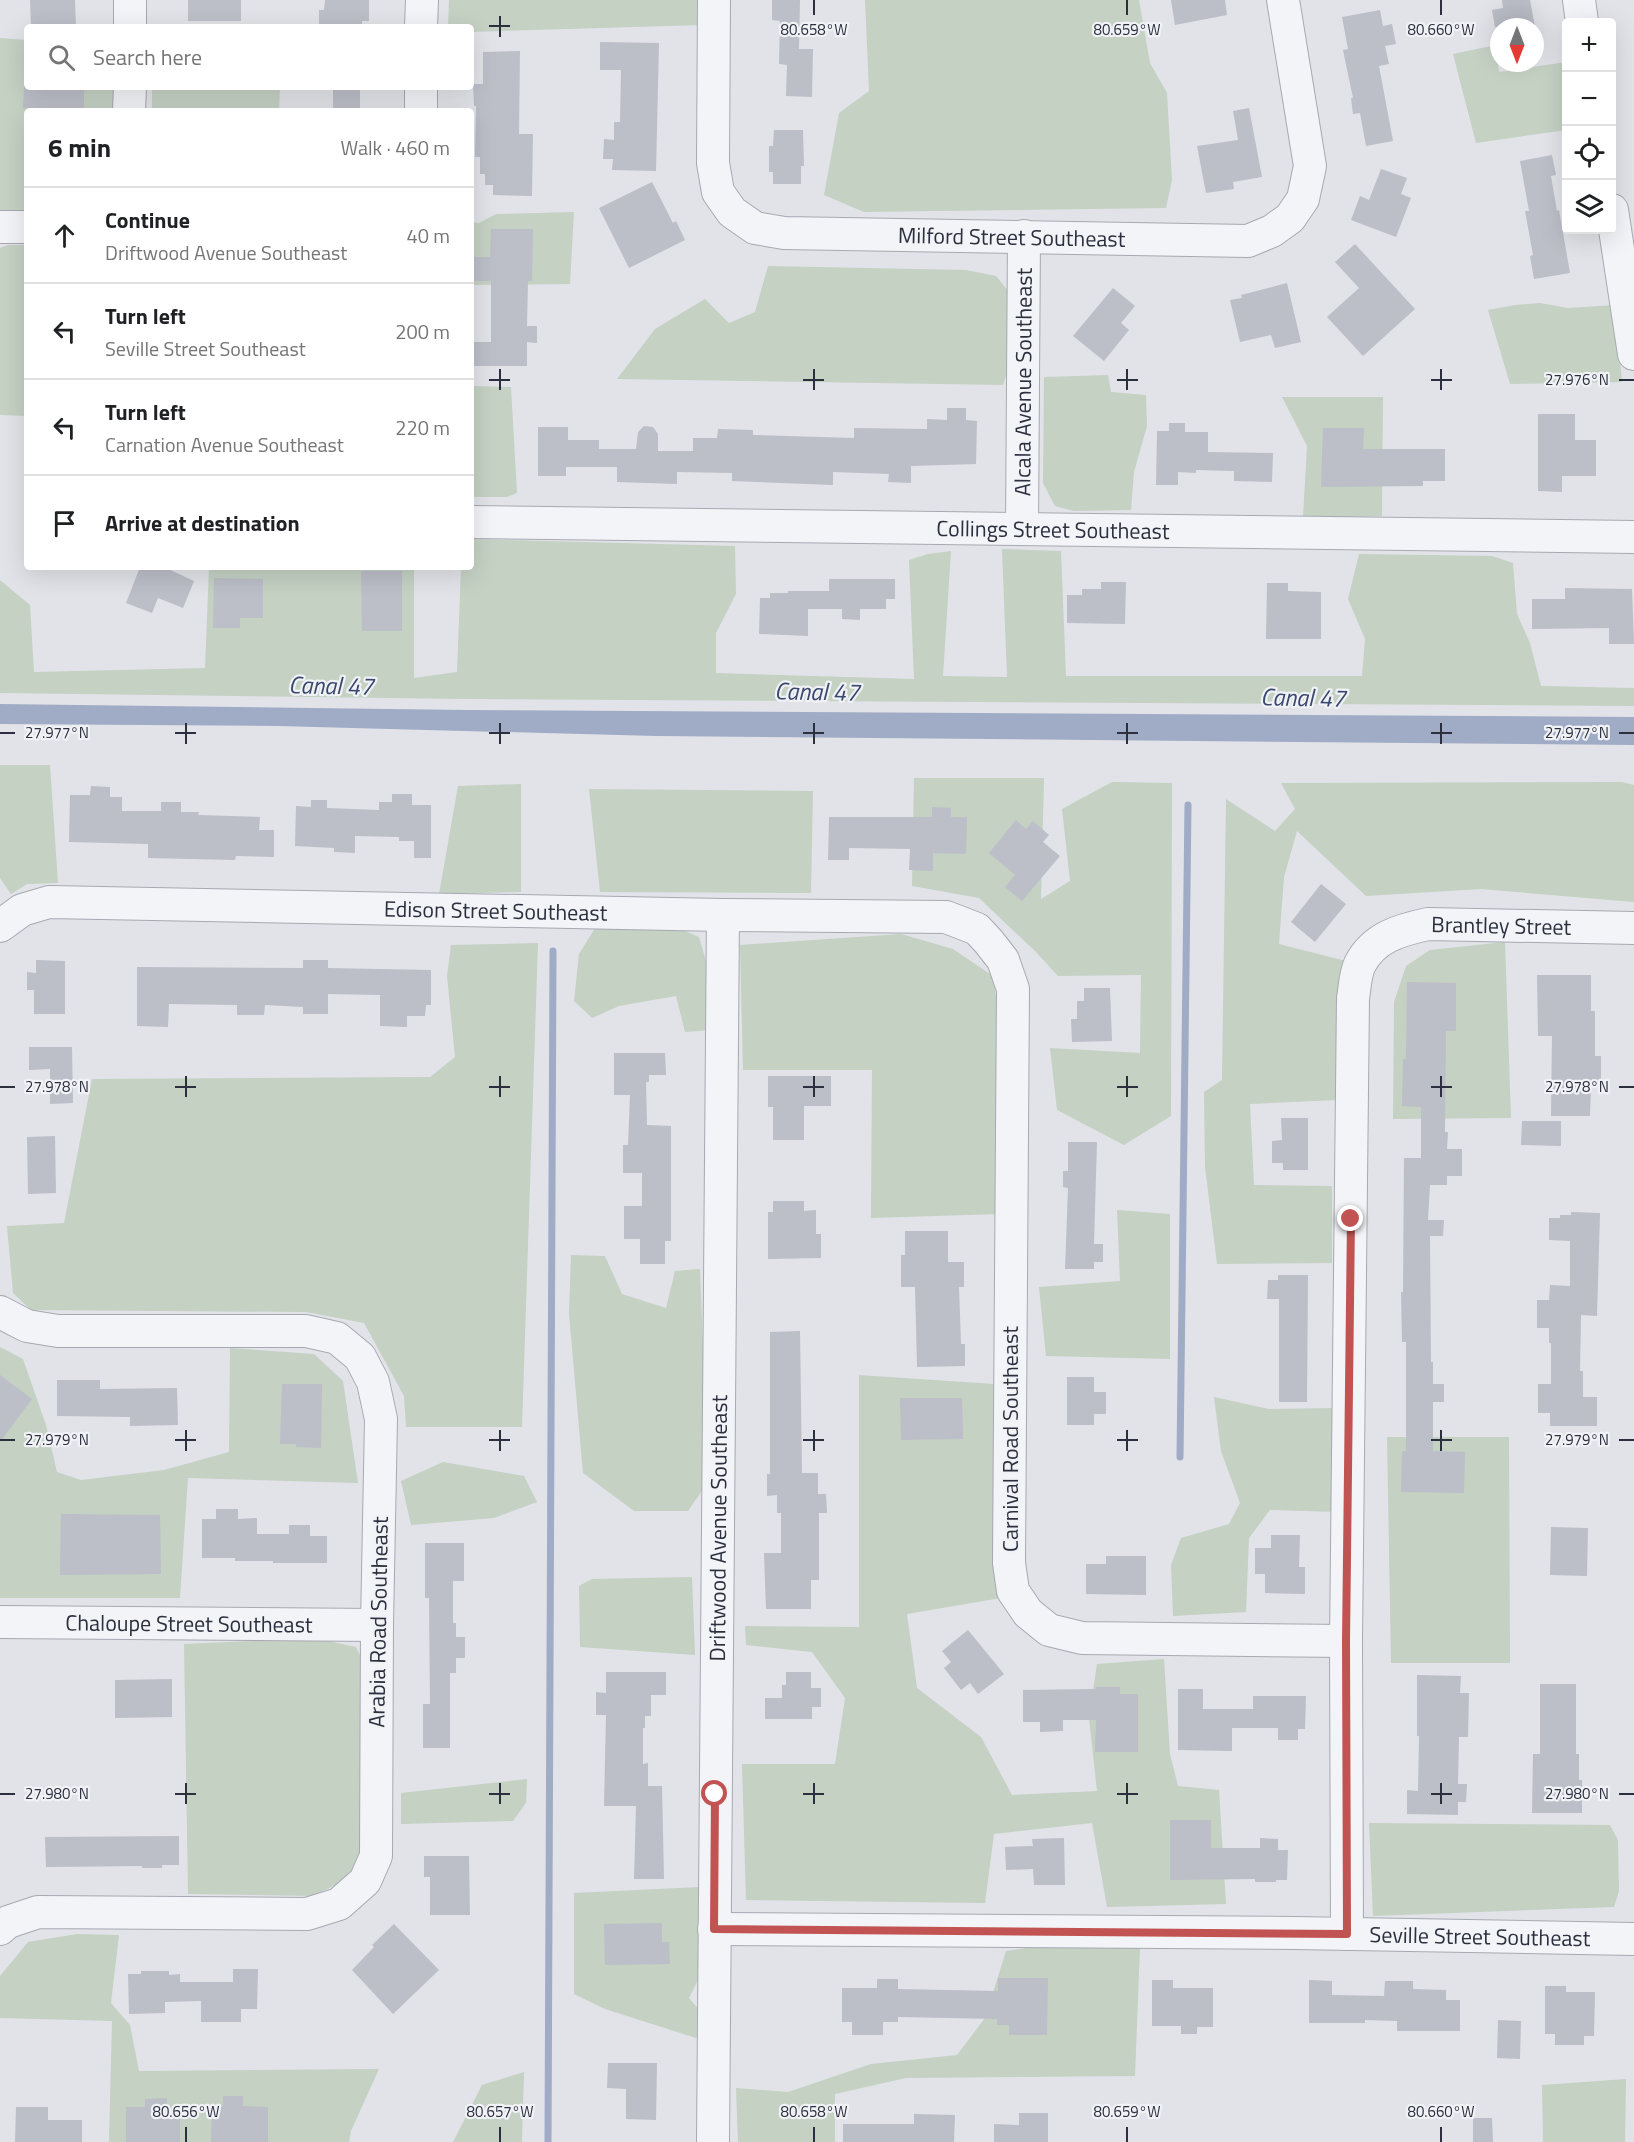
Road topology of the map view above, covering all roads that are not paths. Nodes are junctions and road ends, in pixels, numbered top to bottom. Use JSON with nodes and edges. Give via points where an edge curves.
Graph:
{"nodes":[{"id":1,"x":130,"y":0,"type":"edge"},
{"id":2,"x":422,"y":0,"type":"edge"},
{"id":3,"x":714,"y":0,"type":"edge"},
{"id":4,"x":1283,"y":0,"type":"edge"},
{"id":5,"x":1579,"y":0,"type":"edge"},
{"id":6,"x":1581,"y":18,"type":"edge"},
{"id":7,"x":130,"y":24,"type":"edge"},
{"id":8,"x":421,"y":24,"type":"edge"},
{"id":9,"x":130,"y":90,"type":"edge"},
{"id":10,"x":421,"y":90,"type":"edge"},
{"id":11,"x":129,"y":108,"type":"edge"},
{"id":12,"x":420,"y":108,"type":"edge"},
{"id":13,"x":0,"y":227,"type":"edge"},
{"id":14,"x":24,"y":227,"type":"edge"},
{"id":15,"x":1615,"y":234,"type":"edge"},
{"id":16,"x":1024,"y":236,"type":"junction"},
{"id":17,"x":1634,"y":354,"type":"edge"},
{"id":18,"x":474,"y":522,"type":"edge"},
{"id":19,"x":1022,"y":529,"type":"junction"},
{"id":20,"x":1634,"y":537,"type":"edge"},
{"id":21,"x":723,"y":915,"type":"junction"},
{"id":22,"x":1,"y":926,"type":"edge"},
{"id":23,"x":1634,"y":928,"type":"edge"},
{"id":24,"x":989,"y":942,"type":"joint"},
{"id":25,"x":0,"y":1312,"type":"edge"},
{"id":26,"x":0,"y":1622,"type":"edge"},
{"id":27,"x":377,"y":1625,"type":"junction"},
{"id":28,"x":1346,"y":1641,"type":"junction"},
{"id":29,"x":0,"y":1929,"type":"edge"},
{"id":30,"x":714,"y":1929,"type":"junction"},
{"id":31,"x":1347,"y":1934,"type":"junction"},
{"id":32,"x":1634,"y":1938,"type":"edge"},
{"id":33,"x":713,"y":2142,"type":"edge"}],
"edges":[{"from":1,"to":7,"type":"street"},
{"from":2,"to":8,"type":"street"},
{"from":3,"to":16,"type":"street","name":"Milford Street Southeast","via":[[713,162],[718,192],[732,212],[755,228],[784,233]]},
{"from":4,"to":16,"type":"street","name":"Milford Street Southeast","via":[[1310,166],[1303,199],[1290,218],[1248,241]]},
{"from":5,"to":6,"type":"street"},
{"from":9,"to":11,"type":"street"},
{"from":10,"to":12,"type":"street"},
{"from":13,"to":14,"type":"street"},
{"from":15,"to":17,"type":"street"},
{"from":16,"to":19,"type":"street","name":"Alcala Avenue Southeast"},
{"from":18,"to":19,"type":"street","name":"Collings Street Southeast"},
{"from":19,"to":20,"type":"street","name":"Collings Street Southeast"},
{"from":21,"to":22,"type":"street","name":"Edison Street Southeast","via":[[49,902],[22,910]]},
{"from":21,"to":24,"type":"street","name":"Edison Street Southeast","via":[[946,917],[976,929]]},
{"from":21,"to":30,"type":"street","name":"Driftwood Avenue Southeast"},
{"from":23,"to":28,"type":"street","name":"Brantley Street","via":[[1428,924],[1399,930],[1373,945],[1359,966],[1353,998]]},
{"from":24,"to":28,"type":"street","name":"Carnival Road Southeast","via":[[1003,960],[1013,989],[1009,1552],[1013,1592],[1028,1613],[1049,1630],[1082,1638]]},
{"from":25,"to":27,"type":"street","name":"Arabia Road Southeast","via":[[27,1326],[58,1331],[306,1331],[337,1338],[360,1357],[373,1382],[381,1419]]},
{"from":26,"to":27,"type":"street","name":"Chaloupe Street Southeast"},
{"from":27,"to":29,"type":"street","name":"Arabia Road Southeast","via":[[376,1856],[364,1881],[339,1904],[307,1914],[38,1912],[8,1922]]},
{"from":28,"to":31,"type":"street"},
{"from":30,"to":31,"type":"street","name":"Seville Street Southeast"},
{"from":30,"to":33,"type":"street","name":"Driftwood Avenue Southeast"},
{"from":31,"to":32,"type":"street","name":"Seville Street Southeast"}]}
